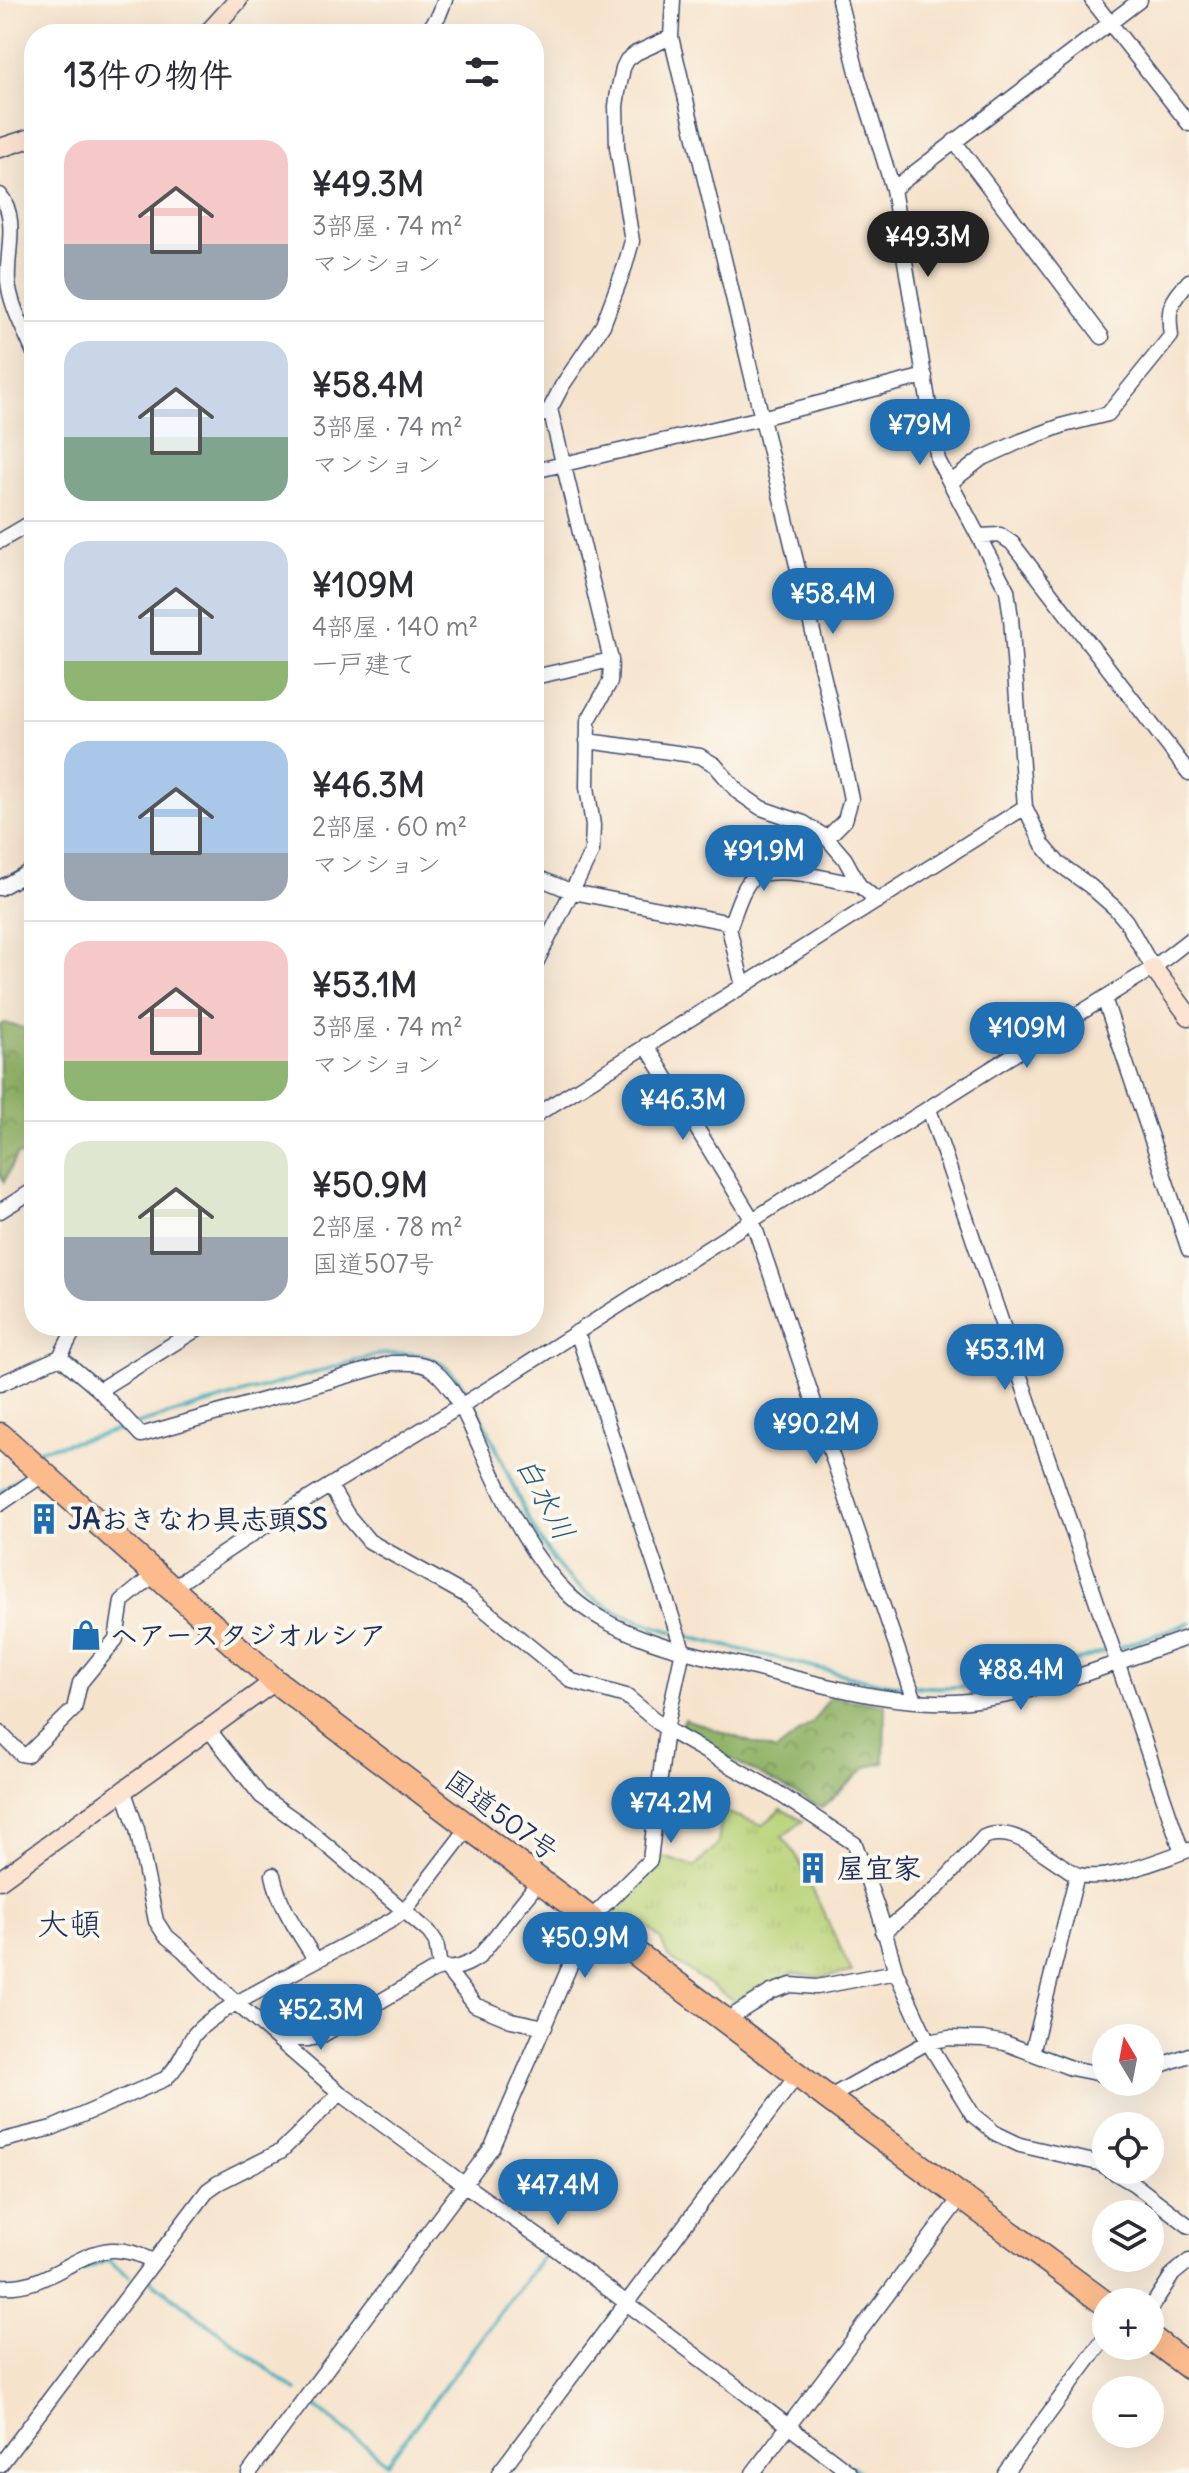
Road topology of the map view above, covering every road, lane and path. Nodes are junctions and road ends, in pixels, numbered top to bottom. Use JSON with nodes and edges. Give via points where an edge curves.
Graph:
{"nodes":[{"id":1,"x":238,"y":0,"type":"edge"},
{"id":2,"x":445,"y":0,"type":"edge"},
{"id":3,"x":673,"y":0,"type":"edge"},
{"id":4,"x":839,"y":0,"type":"edge"},
{"id":5,"x":1092,"y":0,"type":"edge"},
{"id":6,"x":1140,"y":0,"type":"edge"},
{"id":7,"x":216,"y":24,"type":"edge"},
{"id":8,"x":433,"y":24,"type":"edge"},
{"id":9,"x":1110,"y":24,"type":"junction"},
{"id":10,"x":671,"y":37,"type":"junction"},
{"id":11,"x":1189,"y":124,"type":"edge"},
{"id":12,"x":24,"y":140,"type":"edge"},
{"id":13,"x":954,"y":141,"type":"junction"},
{"id":14,"x":0,"y":148,"type":"edge"},
{"id":15,"x":893,"y":189,"type":"junction"},
{"id":16,"x":0,"y":195,"type":"edge"},
{"id":17,"x":1189,"y":281,"type":"edge"},
{"id":18,"x":24,"y":328,"type":"edge"},
{"id":19,"x":1102,"y":337,"type":"dead end"},
{"id":20,"x":925,"y":376,"type":"junction"},
{"id":21,"x":550,"y":409,"type":"junction"},
{"id":22,"x":544,"y":413,"type":"edge"},
{"id":23,"x":761,"y":418,"type":"junction"},
{"id":24,"x":564,"y":464,"type":"junction"},
{"id":25,"x":544,"y":469,"type":"edge"},
{"id":26,"x":950,"y":483,"type":"junction"},
{"id":27,"x":24,"y":527,"type":"edge"},
{"id":28,"x":979,"y":536,"type":"junction"},
{"id":29,"x":0,"y":541,"type":"edge"},
{"id":30,"x":611,"y":660,"type":"junction"},
{"id":31,"x":544,"y":675,"type":"edge"},
{"id":32,"x":587,"y":741,"type":"junction"},
{"id":33,"x":1189,"y":773,"type":"edge"},
{"id":34,"x":1025,"y":807,"type":"junction"},
{"id":35,"x":827,"y":838,"type":"junction"},
{"id":36,"x":24,"y":875,"type":"edge"},
{"id":37,"x":544,"y":880,"type":"edge"},
{"id":38,"x":859,"y":885,"type":"junction"},
{"id":39,"x":0,"y":888,"type":"edge"},
{"id":40,"x":573,"y":892,"type":"junction"},
{"id":41,"x":878,"y":901,"type":"junction"},
{"id":42,"x":731,"y":923,"type":"junction"},
{"id":43,"x":1189,"y":940,"type":"edge"},
{"id":44,"x":544,"y":948,"type":"edge"},
{"id":45,"x":1153,"y":968,"type":"junction"},
{"id":46,"x":743,"y":986,"type":"junction"},
{"id":47,"x":1104,"y":998,"type":"junction"},
{"id":48,"x":1189,"y":1016,"type":"edge"},
{"id":49,"x":646,"y":1045,"type":"junction"},
{"id":50,"x":929,"y":1109,"type":"junction"},
{"id":51,"x":544,"y":1110,"type":"edge"},
{"id":52,"x":24,"y":1196,"type":"edge"},
{"id":53,"x":0,"y":1211,"type":"edge"},
{"id":54,"x":752,"y":1219,"type":"junction"},
{"id":55,"x":1189,"y":1250,"type":"edge"},
{"id":56,"x":577,"y":1332,"type":"junction"},
{"id":57,"x":71,"y":1336,"type":"edge"},
{"id":58,"x":186,"y":1336,"type":"edge"},
{"id":59,"x":60,"y":1357,"type":"junction"},
{"id":60,"x":0,"y":1384,"type":"edge"},
{"id":61,"x":99,"y":1390,"type":"junction"},
{"id":62,"x":461,"y":1406,"type":"junction"},
{"id":63,"x":0,"y":1435,"type":"edge"},
{"id":64,"x":44,"y":1474,"type":"junction"},
{"id":65,"x":330,"y":1486,"type":"junction"},
{"id":66,"x":0,"y":1504,"type":"edge"},
{"id":67,"x":163,"y":1581,"type":"junction"},
{"id":68,"x":1189,"y":1637,"type":"edge"},
{"id":69,"x":683,"y":1650,"type":"junction"},
{"id":70,"x":1117,"y":1662,"type":"junction"},
{"id":71,"x":275,"y":1681,"type":"junction"},
{"id":72,"x":915,"y":1701,"type":"junction"},
{"id":73,"x":666,"y":1729,"type":"junction"},
{"id":74,"x":209,"y":1730,"type":"junction"},
{"id":75,"x":0,"y":1733,"type":"edge"},
{"id":76,"x":124,"y":1792,"type":"junction"},
{"id":77,"x":468,"y":1828,"type":"junction"},
{"id":78,"x":1186,"y":1851,"type":"edge"},
{"id":79,"x":273,"y":1875,"type":"dead end"},
{"id":80,"x":1077,"y":1875,"type":"junction"},
{"id":81,"x":0,"y":1880,"type":"edge"},
{"id":82,"x":540,"y":1880,"type":"junction"},
{"id":83,"x":405,"y":1910,"type":"junction"},
{"id":84,"x":590,"y":1919,"type":"junction"},
{"id":85,"x":883,"y":1933,"type":"junction"},
{"id":86,"x":315,"y":1959,"type":"junction"},
{"id":87,"x":442,"y":1967,"type":"junction"},
{"id":88,"x":896,"y":1972,"type":"junction"},
{"id":89,"x":236,"y":2003,"type":"junction"},
{"id":90,"x":726,"y":2020,"type":"junction"},
{"id":91,"x":545,"y":2027,"type":"junction"},
{"id":92,"x":278,"y":2039,"type":"junction"},
{"id":93,"x":928,"y":2042,"type":"junction"},
{"id":94,"x":1032,"y":2053,"type":"junction"},
{"id":95,"x":1189,"y":2055,"type":"edge"},
{"id":96,"x":1164,"y":2064,"type":"edge"},
{"id":97,"x":1092,"y":2072,"type":"edge"},
{"id":98,"x":798,"y":2074,"type":"junction"},
{"id":99,"x":340,"y":2093,"type":"junction"},
{"id":100,"x":828,"y":2098,"type":"junction"},
{"id":101,"x":0,"y":2141,"type":"edge"},
{"id":102,"x":1092,"y":2162,"type":"edge"},
{"id":103,"x":1134,"y":2184,"type":"edge"},
{"id":104,"x":465,"y":2185,"type":"junction"},
{"id":105,"x":961,"y":2197,"type":"junction"},
{"id":106,"x":1189,"y":2226,"type":"edge"},
{"id":107,"x":153,"y":2261,"type":"junction"},
{"id":108,"x":1189,"y":2261,"type":"edge"},
{"id":109,"x":0,"y":2286,"type":"edge"},
{"id":110,"x":1164,"y":2288,"type":"edge"},
{"id":111,"x":1092,"y":2294,"type":"edge"},
{"id":112,"x":627,"y":2303,"type":"junction"},
{"id":113,"x":1164,"y":2348,"type":"edge"},
{"id":114,"x":1092,"y":2355,"type":"edge"},
{"id":115,"x":1189,"y":2367,"type":"edge"},
{"id":116,"x":787,"y":2427,"type":"junction"},
{"id":117,"x":0,"y":2465,"type":"edge"},
{"id":118,"x":249,"y":2473,"type":"edge"},
{"id":119,"x":499,"y":2473,"type":"edge"},
{"id":120,"x":753,"y":2473,"type":"edge"},
{"id":121,"x":850,"y":2473,"type":"edge"},
{"id":122,"x":1005,"y":2473,"type":"edge"}],
"edges":[{"from":1,"to":7,"type":"street"},
{"from":2,"to":8,"type":"street"},
{"from":3,"to":10,"type":"street"},
{"from":4,"to":15,"type":"street"},
{"from":5,"to":9,"type":"street"},
{"from":6,"to":9,"type":"street"},
{"from":9,"to":11,"type":"street"},
{"from":9,"to":13,"type":"street"},
{"from":10,"to":21,"type":"street","via":[[636,53],[623,68],[616,106],[617,147],[632,241],[603,325]]},
{"from":10,"to":23,"type":"street"},
{"from":12,"to":14,"type":"street"},
{"from":13,"to":15,"type":"street"},
{"from":13,"to":19,"type":"street"},
{"from":15,"to":20,"type":"street"},
{"from":16,"to":18,"type":"street","via":[[9,216],[10,292]]},
{"from":17,"to":26,"type":"street","via":[[1169,308],[1171,336],[1108,414],[1021,441],[981,459]]},
{"from":20,"to":23,"type":"street"},
{"from":20,"to":26,"type":"street","via":[[938,460]]},
{"from":21,"to":22,"type":"street"},
{"from":21,"to":24,"type":"street"},
{"from":23,"to":24,"type":"street"},
{"from":23,"to":35,"type":"street","via":[[851,799],[845,820]]},
{"from":24,"to":25,"type":"street"},
{"from":24,"to":30,"type":"street"},
{"from":26,"to":28,"type":"street"},
{"from":27,"to":29,"type":"street"},
{"from":28,"to":33,"type":"street","via":[[1000,535],[1012,543]]},
{"from":28,"to":34,"type":"street","via":[[1007,590]]},
{"from":30,"to":31,"type":"street"},
{"from":30,"to":32,"type":"street","via":[[610,682],[588,721]]},
{"from":32,"to":35,"type":"street","via":[[700,756],[761,808],[804,823]]},
{"from":32,"to":40,"type":"street","via":[[594,841]]},
{"from":34,"to":41,"type":"street"},
{"from":34,"to":45,"type":"street","via":[[1043,845],[1115,908]]},
{"from":35,"to":38,"type":"street"},
{"from":36,"to":39,"type":"street"},
{"from":37,"to":40,"type":"street"},
{"from":38,"to":41,"type":"street"},
{"from":38,"to":42,"type":"street","via":[[807,875],[761,874],[748,882]]},
{"from":40,"to":42,"type":"street"},
{"from":40,"to":44,"type":"street"},
{"from":41,"to":46,"type":"street"},
{"from":42,"to":46,"type":"street"},
{"from":43,"to":45,"type":"street"},
{"from":45,"to":47,"type":"street"},
{"from":45,"to":48,"type":"street"},
{"from":46,"to":49,"type":"street"},
{"from":47,"to":50,"type":"street"},
{"from":47,"to":55,"type":"street"},
{"from":49,"to":51,"type":"street"},
{"from":49,"to":54,"type":"street"},
{"from":50,"to":54,"type":"street"},
{"from":50,"to":70,"type":"street"},
{"from":52,"to":53,"type":"street"},
{"from":54,"to":56,"type":"street"},
{"from":54,"to":72,"type":"street"},
{"from":56,"to":62,"type":"street"},
{"from":56,"to":69,"type":"street"},
{"from":57,"to":59,"type":"street"},
{"from":58,"to":61,"type":"street"},
{"from":59,"to":60,"type":"street"},
{"from":59,"to":61,"type":"street"},
{"from":61,"to":62,"type":"street","via":[[141,1435],[392,1363],[430,1367]]},
{"from":62,"to":65,"type":"street"},
{"from":62,"to":69,"type":"street","via":[[540,1564],[598,1616],[641,1638]]},
{"from":63,"to":64,"type":"highway","name":"国道507号"},
{"from":64,"to":66,"type":"street"},
{"from":64,"to":67,"type":"highway","name":"国道507号"},
{"from":65,"to":67,"type":"street","via":[[218,1555]]},
{"from":65,"to":73,"type":"street","via":[[369,1541],[469,1597],[572,1681],[626,1696]]},
{"from":67,"to":71,"type":"highway","name":"国道507号"},
{"from":67,"to":75,"type":"street","via":[[122,1601],[116,1639],[80,1683],[74,1709],[27,1755]]},
{"from":68,"to":70,"type":"street"},
{"from":69,"to":72,"type":"street","via":[[869,1695]]},
{"from":69,"to":73,"type":"street"},
{"from":70,"to":72,"type":"street","via":[[1024,1692],[966,1701]]},
{"from":70,"to":78,"type":"street"},
{"from":71,"to":74,"type":"street"},
{"from":71,"to":77,"type":"highway","name":"国道507号"},
{"from":73,"to":84,"type":"street","via":[[650,1860]]},
{"from":73,"to":85,"type":"street","via":[[855,1844]]},
{"from":74,"to":76,"type":"street"},
{"from":74,"to":83,"type":"street","via":[[261,1796]]},
{"from":76,"to":81,"type":"street"},
{"from":76,"to":89,"type":"street","via":[[156,1921]]},
{"from":77,"to":82,"type":"highway","name":"国道507号"},
{"from":77,"to":83,"type":"street"},
{"from":78,"to":80,"type":"street","via":[[1115,1874]]},
{"from":79,"to":86,"type":"street","via":[[282,1904]]},
{"from":80,"to":85,"type":"street","via":[[1017,1838],[993,1833]]},
{"from":80,"to":94,"type":"street"},
{"from":82,"to":84,"type":"highway","name":"国道507号"},
{"from":82,"to":87,"type":"street","via":[[479,1957],[455,1968]]},
{"from":83,"to":86,"type":"street"},
{"from":83,"to":87,"type":"street","via":[[436,1942]]},
{"from":84,"to":90,"type":"highway","name":"国道507号"},
{"from":84,"to":91,"type":"street"},
{"from":85,"to":88,"type":"street"},
{"from":86,"to":89,"type":"street"},
{"from":87,"to":91,"type":"street","via":[[475,2005]]},
{"from":87,"to":92,"type":"street","via":[[321,2036]]},
{"from":88,"to":90,"type":"street","via":[[817,1987],[791,1985]]},
{"from":88,"to":93,"type":"street"},
{"from":89,"to":92,"type":"street"},
{"from":89,"to":101,"type":"street","via":[[195,2034],[165,2079],[52,2128]]},
{"from":90,"to":98,"type":"highway","name":"国道507号"},
{"from":91,"to":104,"type":"street","via":[[492,2147]]},
{"from":92,"to":99,"type":"street"},
{"from":93,"to":94,"type":"street","via":[[983,2039]]},
{"from":93,"to":100,"type":"street"},
{"from":93,"to":102,"type":"street","via":[[973,2115],[995,2133],[1020,2145]]},
{"from":94,"to":97,"type":"street"},
{"from":95,"to":96,"type":"street"},
{"from":98,"to":100,"type":"highway","name":"国道507号"},
{"from":98,"to":112,"type":"street"},
{"from":99,"to":104,"type":"street"},
{"from":99,"to":107,"type":"street","via":[[281,2151],[208,2190]]},
{"from":100,"to":105,"type":"highway","name":"国道507号"},
{"from":103,"to":106,"type":"street"},
{"from":104,"to":112,"type":"street"},
{"from":104,"to":118,"type":"street"},
{"from":105,"to":111,"type":"highway","name":"国道507号"},
{"from":105,"to":116,"type":"street"},
{"from":107,"to":109,"type":"street","via":[[114,2250],[45,2279]]},
{"from":107,"to":117,"type":"street"},
{"from":108,"to":110,"type":"street"},
{"from":112,"to":116,"type":"street"},
{"from":112,"to":119,"type":"street"},
{"from":113,"to":115,"type":"highway"},
{"from":114,"to":122,"type":"street"},
{"from":116,"to":120,"type":"street"},
{"from":116,"to":121,"type":"street"}]}
